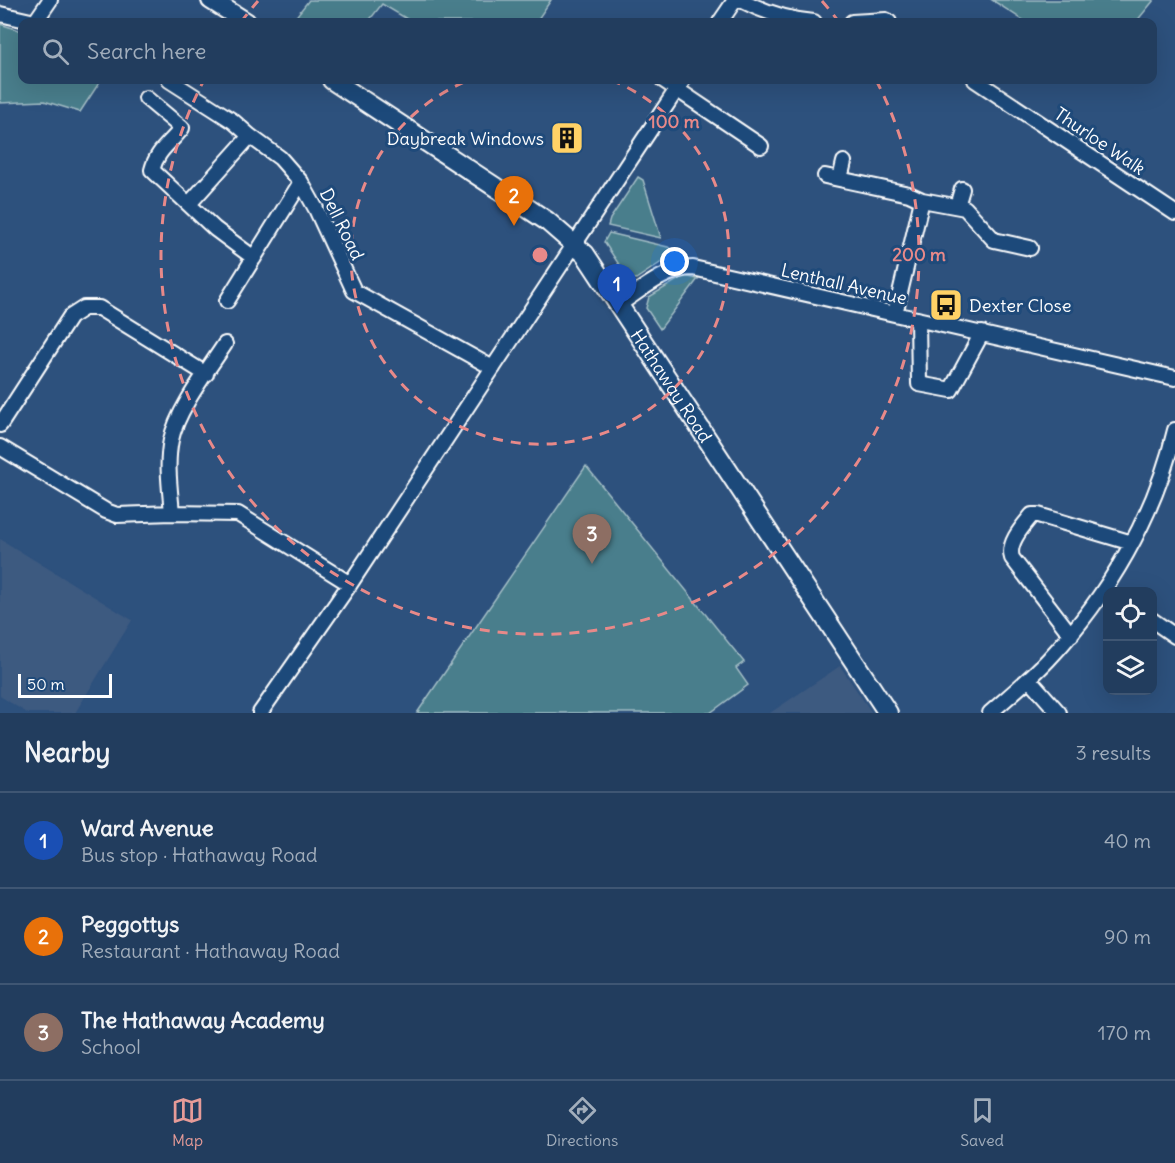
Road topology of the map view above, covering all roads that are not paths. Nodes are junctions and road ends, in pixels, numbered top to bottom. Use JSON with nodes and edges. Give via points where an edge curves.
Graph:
{"nodes":[{"id":1,"x":50,"y":0,"type":"edge"},
{"id":2,"x":211,"y":0,"type":"edge"},
{"id":3,"x":735,"y":0,"type":"edge"},
{"id":4,"x":741,"y":0,"type":"edge"},
{"id":5,"x":0,"y":14,"type":"edge"},
{"id":6,"x":18,"y":18,"type":"edge"},
{"id":7,"x":38,"y":18,"type":"edge"},
{"id":8,"x":240,"y":18,"type":"edge"},
{"id":9,"x":723,"y":18,"type":"edge"},
{"id":10,"x":786,"y":18,"type":"edge"},
{"id":11,"x":175,"y":84,"type":"edge"},
{"id":12,"x":338,"y":84,"type":"edge"},
{"id":13,"x":680,"y":84,"type":"edge"},
{"id":14,"x":981,"y":84,"type":"edge"},
{"id":15,"x":146,"y":98,"type":"dead end"},
{"id":16,"x":250,"y":136,"type":"junction"},
{"id":17,"x":761,"y":146,"type":"dead end"},
{"id":18,"x":844,"y":162,"type":"dead end"},
{"id":19,"x":825,"y":176,"type":"dead end"},
{"id":20,"x":840,"y":179,"type":"junction"},
{"id":21,"x":301,"y":182,"type":"junction"},
{"id":22,"x":962,"y":189,"type":"dead end"},
{"id":23,"x":922,"y":200,"type":"junction"},
{"id":24,"x":189,"y":204,"type":"junction"},
{"id":25,"x":957,"y":206,"type":"junction"},
{"id":26,"x":1175,"y":213,"type":"edge"},
{"id":27,"x":575,"y":243,"type":"junction"},
{"id":28,"x":1030,"y":248,"type":"dead end"},
{"id":29,"x":254,"y":258,"type":"junction"},
{"id":30,"x":227,"y":301,"type":"dead end"},
{"id":31,"x":618,"y":305,"type":"junction"},
{"id":32,"x":895,"y":314,"type":"junction"},
{"id":33,"x":918,"y":319,"type":"junction"},
{"id":34,"x":982,"y":333,"type":"junction"},
{"id":35,"x":225,"y":344,"type":"dead end"},
{"id":36,"x":493,"y":368,"type":"junction"},
{"id":37,"x":206,"y":374,"type":"junction"},
{"id":38,"x":1175,"y":378,"type":"edge"},
{"id":39,"x":0,"y":425,"type":"edge"},
{"id":40,"x":1175,"y":430,"type":"edge"},
{"id":41,"x":0,"y":447,"type":"edge"},
{"id":42,"x":172,"y":513,"type":"junction"},
{"id":43,"x":1132,"y":543,"type":"junction"},
{"id":44,"x":350,"y":584,"type":"junction"},
{"id":45,"x":1110,"y":587,"type":"edge"},
{"id":46,"x":1103,"y":596,"type":"edge"},
{"id":47,"x":1157,"y":623,"type":"edge"},
{"id":48,"x":1071,"y":635,"type":"junction"},
{"id":49,"x":1175,"y":636,"type":"edge"},
{"id":50,"x":1029,"y":679,"type":"junction"},
{"id":51,"x":260,"y":713,"type":"edge"},
{"id":52,"x":888,"y":713,"type":"edge"},
{"id":53,"x":990,"y":713,"type":"edge"},
{"id":54,"x":1059,"y":713,"type":"edge"}],
"edges":[{"from":1,"to":7,"type":"street"},
{"from":2,"to":8,"type":"street"},
{"from":3,"to":9,"type":"street"},
{"from":4,"to":10,"type":"street"},
{"from":5,"to":6,"type":"street"},
{"from":11,"to":16,"type":"street","name":"Dell Road"},
{"from":12,"to":27,"type":"street","name":"Hathaway Road"},
{"from":13,"to":17,"type":"street"},
{"from":13,"to":27,"type":"street"},
{"from":14,"to":26,"type":"street","name":"Thurloe Walk"},
{"from":15,"to":24,"type":"street","via":[[182,128],[155,156],[152,170]]},
{"from":16,"to":21,"type":"street","name":"Dell Road","via":[[280,158]]},
{"from":16,"to":24,"type":"street"},
{"from":18,"to":20,"type":"street"},
{"from":19,"to":20,"type":"street"},
{"from":20,"to":23,"type":"street"},
{"from":21,"to":29,"type":"street"},
{"from":21,"to":36,"type":"street","name":"Dell Road","via":[[354,291]]},
{"from":22,"to":25,"type":"street"},
{"from":23,"to":25,"type":"street"},
{"from":23,"to":32,"type":"street"},
{"from":24,"to":29,"type":"street"},
{"from":25,"to":28,"type":"street","via":[[965,208],[994,240]]},
{"from":27,"to":31,"type":"street","name":"Hathaway Road"},
{"from":27,"to":36,"type":"street"},
{"from":29,"to":30,"type":"street"},
{"from":31,"to":32,"type":"street","name":"Lenthall Avenue","via":[[670,273],[693,268]]},
{"from":31,"to":52,"type":"street","name":"Hathaway Road"},
{"from":32,"to":33,"type":"street","name":"Lenthall Avenue"},
{"from":33,"to":34,"type":"street","name":"Lenthall Avenue"},
{"from":33,"to":34,"type":"street","via":[[919,384],[951,390]]},
{"from":34,"to":38,"type":"street","name":"Lenthall Avenue"},
{"from":35,"to":37,"type":"street"},
{"from":36,"to":44,"type":"street"},
{"from":37,"to":39,"type":"street","via":[[99,308],[84,308],[70,317]]},
{"from":37,"to":42,"type":"street","via":[[175,424],[171,440],[168,462]]},
{"from":40,"to":43,"type":"street","via":[[1151,503]]},
{"from":41,"to":42,"type":"street","via":[[106,511],[117,515]]},
{"from":42,"to":44,"type":"street","via":[[238,514]]},
{"from":43,"to":45,"type":"street"},
{"from":43,"to":48,"type":"street","via":[[1038,515],[1028,520],[1011,546],[1012,558]]},
{"from":44,"to":51,"type":"street"},
{"from":46,"to":48,"type":"street"},
{"from":47,"to":49,"type":"street"},
{"from":48,"to":50,"type":"street"},
{"from":50,"to":53,"type":"street"},
{"from":50,"to":54,"type":"street"}]}
